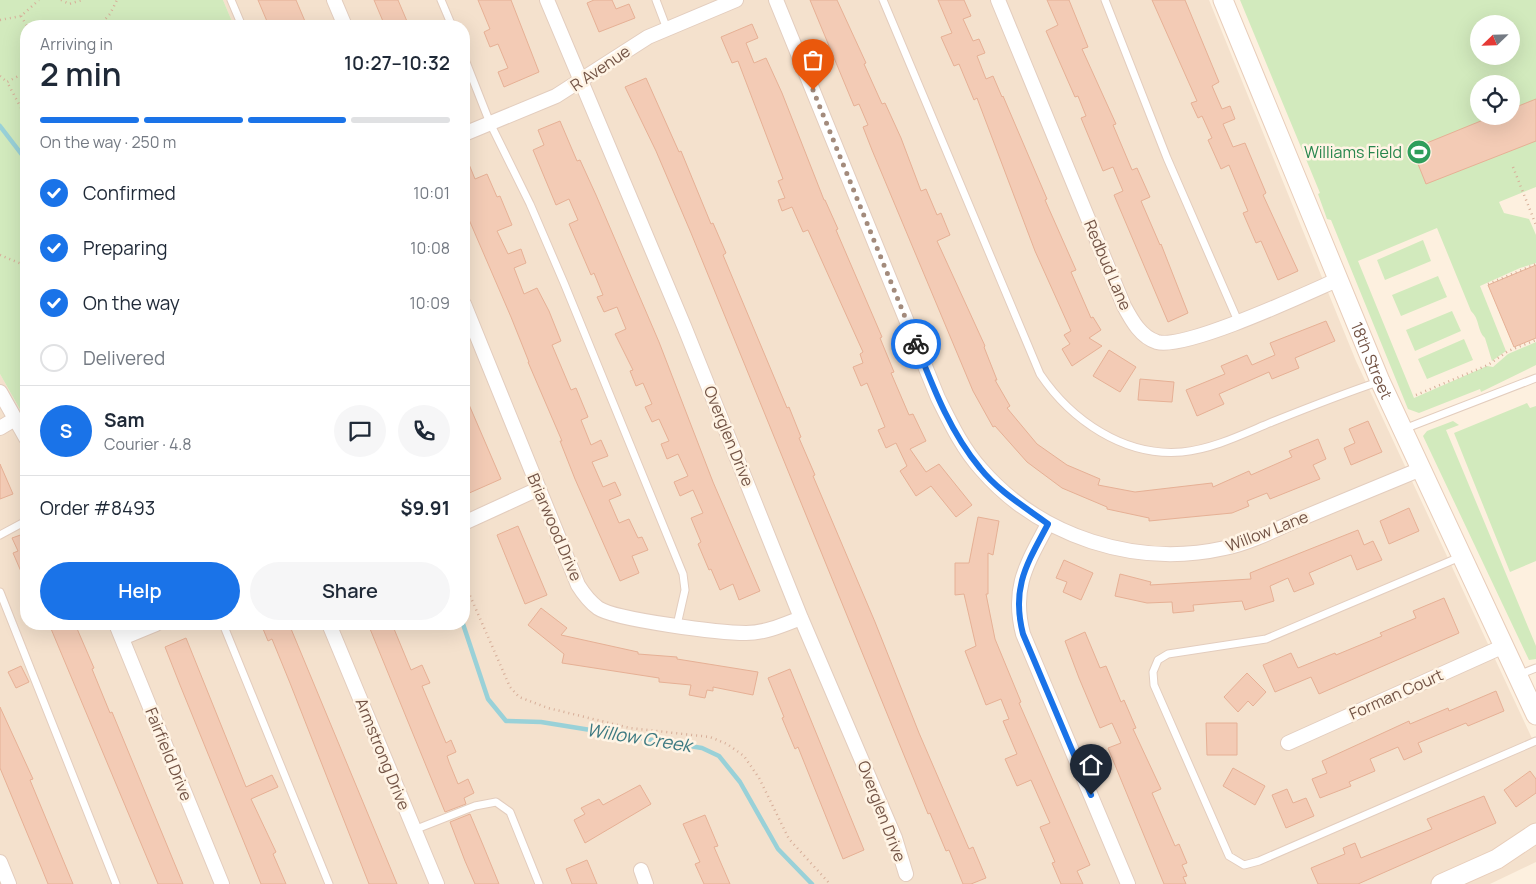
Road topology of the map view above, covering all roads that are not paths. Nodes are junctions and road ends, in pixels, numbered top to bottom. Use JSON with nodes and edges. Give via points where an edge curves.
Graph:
{"nodes":[{"id":1,"x":231,"y":0,"type":"edge"},
{"id":2,"x":334,"y":0,"type":"edge"},
{"id":3,"x":441,"y":0,"type":"edge"},
{"id":4,"x":547,"y":0,"type":"edge"},
{"id":5,"x":656,"y":0,"type":"edge"},
{"id":6,"x":736,"y":0,"type":"edge"},
{"id":7,"x":776,"y":0,"type":"edge"},
{"id":8,"x":883,"y":0,"type":"edge"},
{"id":9,"x":998,"y":0,"type":"edge"},
{"id":10,"x":1105,"y":0,"type":"edge"},
{"id":11,"x":1223,"y":0,"type":"edge"},
{"id":12,"x":239,"y":20,"type":"edge"},
{"id":13,"x":342,"y":20,"type":"edge"},
{"id":14,"x":449,"y":20,"type":"edge"},
{"id":15,"x":667,"y":29,"type":"junction"},
{"id":16,"x":470,"y":72,"type":"edge"},
{"id":17,"x":581,"y":82,"type":"junction"},
{"id":18,"x":490,"y":124,"type":"junction"},
{"id":19,"x":470,"y":132,"type":"edge"},
{"id":20,"x":1338,"y":280,"type":"junction"},
{"id":21,"x":470,"y":319,"type":"edge"},
{"id":22,"x":1238,"y":321,"type":"junction"},
{"id":23,"x":1536,"y":378,"type":"edge"},
{"id":24,"x":1380,"y":381,"type":"junction"},
{"id":25,"x":0,"y":392,"type":"edge"},
{"id":26,"x":15,"y":419,"type":"junction"},
{"id":27,"x":0,"y":428,"type":"edge"},
{"id":28,"x":20,"y":428,"type":"edge"},
{"id":29,"x":1403,"y":430,"type":"junction"},
{"id":30,"x":1421,"y":469,"type":"junction"},
{"id":31,"x":538,"y":490,"type":"junction"},
{"id":32,"x":470,"y":520,"type":"edge"},
{"id":33,"x":20,"y":524,"type":"edge"},
{"id":34,"x":1048,"y":524,"type":"junction"},
{"id":35,"x":0,"y":535,"type":"edge"},
{"id":36,"x":1463,"y":556,"type":"junction"},
{"id":37,"x":0,"y":592,"type":"edge"},
{"id":38,"x":801,"y":618,"type":"junction"},
{"id":39,"x":677,"y":625,"type":"junction"},
{"id":40,"x":119,"y":630,"type":"edge"},
{"id":41,"x":141,"y":630,"type":"edge"},
{"id":42,"x":225,"y":630,"type":"edge"},
{"id":43,"x":331,"y":630,"type":"edge"},
{"id":44,"x":122,"y":638,"type":"junction"},
{"id":45,"x":1504,"y":646,"type":"junction"},
{"id":46,"x":1536,"y":668,"type":"edge"},
{"id":47,"x":1518,"y":675,"type":"junction"},
{"id":48,"x":1536,"y":715,"type":"edge"},
{"id":49,"x":1536,"y":741,"type":"edge"},
{"id":50,"x":1288,"y":742,"type":"dead end"},
{"id":51,"x":414,"y":830,"type":"junction"},
{"id":52,"x":1536,"y":833,"type":"edge"},
{"id":53,"x":0,"y":862,"type":"edge"},
{"id":54,"x":640,"y":870,"type":"dead end"},
{"id":55,"x":906,"y":874,"type":"dead end"},
{"id":56,"x":9,"y":884,"type":"edge"},
{"id":57,"x":116,"y":884,"type":"edge"},
{"id":58,"x":222,"y":884,"type":"edge"},
{"id":59,"x":329,"y":884,"type":"edge"},
{"id":60,"x":437,"y":884,"type":"edge"},
{"id":61,"x":539,"y":884,"type":"edge"},
{"id":62,"x":646,"y":884,"type":"edge"},
{"id":63,"x":1128,"y":884,"type":"edge"},
{"id":64,"x":1443,"y":884,"type":"edge"}],
"edges":[{"from":1,"to":12,"type":"lane"},
{"from":2,"to":13,"type":"street"},
{"from":3,"to":14,"type":"lane"},
{"from":4,"to":17,"type":"street","name":"Overglen Drive"},
{"from":5,"to":15,"type":"lane"},
{"from":6,"to":15,"type":"street","name":"R Avenue"},
{"from":7,"to":34,"type":"street","name":"Willow Lane","via":[[938,398],[955,431],[994,483]]},
{"from":8,"to":24,"type":"lane","via":[[1040,374],[1074,415],[1119,441],[1146,449],[1181,452],[1234,438]]},
{"from":9,"to":22,"type":"street","name":"Redbud Lane","via":[[1124,306],[1136,326],[1157,342],[1177,343]]},
{"from":10,"to":22,"type":"lane","via":[[1167,158]]},
{"from":11,"to":20,"type":"street","name":"18th Street"},
{"from":15,"to":17,"type":"street","name":"R Avenue","via":[[624,51]]},
{"from":16,"to":18,"type":"lane"},
{"from":17,"to":18,"type":"street","name":"R Avenue"},
{"from":17,"to":38,"type":"street","name":"Overglen Drive","via":[[684,326]]},
{"from":18,"to":19,"type":"street","name":"R Avenue"},
{"from":18,"to":39,"type":"lane","via":[[530,204],[564,283],[683,574],[685,590]]},
{"from":20,"to":22,"type":"street","name":"Redbud Lane"},
{"from":20,"to":24,"type":"street","name":"18th Street"},
{"from":21,"to":31,"type":"street","name":"Briarwood Drive"},
{"from":23,"to":29,"type":"lane"},
{"from":24,"to":29,"type":"street","name":"18th Street"},
{"from":25,"to":26,"type":"street"},
{"from":26,"to":27,"type":"street"},
{"from":26,"to":28,"type":"street"},
{"from":29,"to":30,"type":"street","name":"18th Street"},
{"from":30,"to":34,"type":"street","name":"Willow Lane","via":[[1225,548],[1188,553],[1136,552],[1077,537]]},
{"from":30,"to":36,"type":"street","name":"18th Street"},
{"from":31,"to":32,"type":"street"},
{"from":31,"to":39,"type":"street","name":"Briarwood Drive","via":[[578,585],[599,609]]},
{"from":33,"to":35,"type":"lane"},
{"from":34,"to":63,"type":"street","via":[[1024,569],[1019,587],[1019,618]]},
{"from":36,"to":45,"type":"street","name":"18th Street"},
{"from":36,"to":49,"type":"lane","via":[[1266,639],[1168,654],[1158,660],[1153,672],[1154,685],[1228,856],[1244,865]]},
{"from":37,"to":57,"type":"lane"},
{"from":38,"to":39,"type":"street","name":"Briarwood Drive","via":[[774,628],[745,633]]},
{"from":38,"to":55,"type":"street","name":"Overglen Drive","via":[[895,838]]},
{"from":40,"to":44,"type":"street","name":"Fairfield Drive"},
{"from":41,"to":44,"type":"street"},
{"from":42,"to":59,"type":"lane"},
{"from":43,"to":51,"type":"street","name":"Armstrong Drive"},
{"from":44,"to":58,"type":"street","name":"Fairfield Drive"},
{"from":45,"to":47,"type":"street","name":"18th Street"},
{"from":45,"to":50,"type":"street","name":"Forman Court"},
{"from":46,"to":47,"type":"lane"},
{"from":47,"to":48,"type":"street","name":"18th Street"},
{"from":51,"to":60,"type":"street","name":"Armstrong Drive"},
{"from":51,"to":61,"type":"lane","via":[[475,806],[496,802],[510,812]]},
{"from":52,"to":64,"type":"street","via":[[1498,859]]},
{"from":53,"to":56,"type":"street"},
{"from":54,"to":62,"type":"street"}]}
